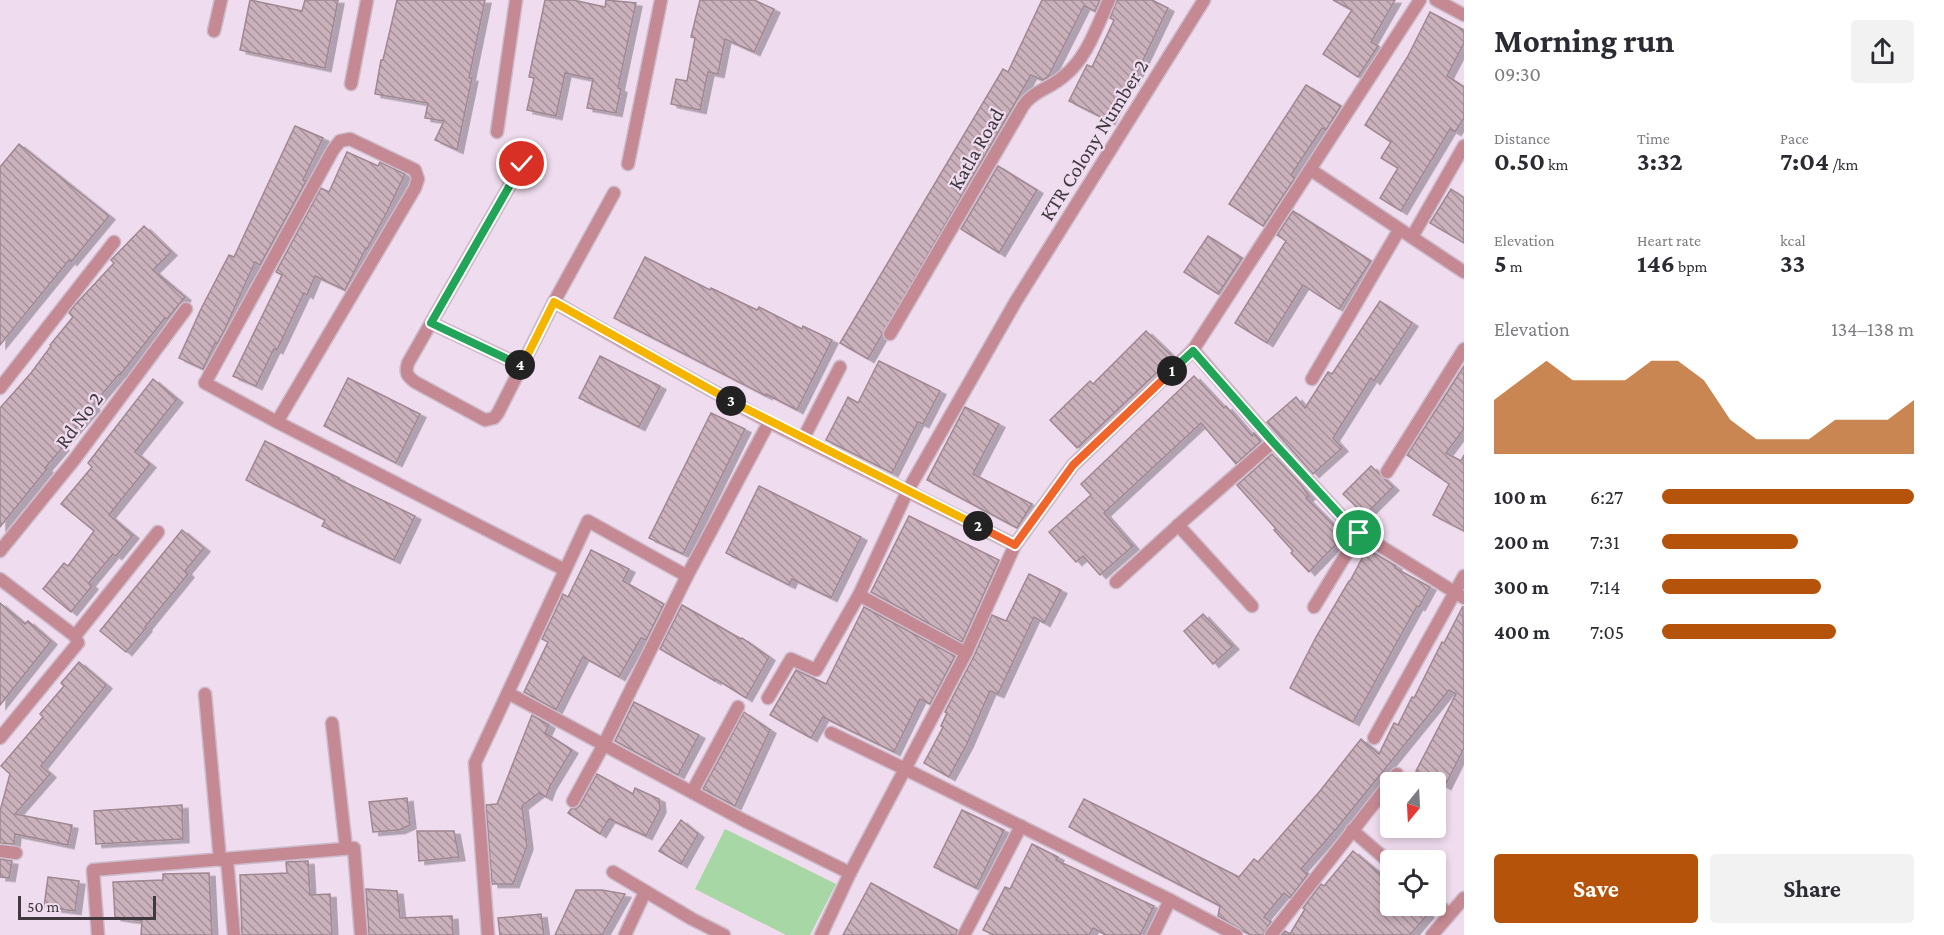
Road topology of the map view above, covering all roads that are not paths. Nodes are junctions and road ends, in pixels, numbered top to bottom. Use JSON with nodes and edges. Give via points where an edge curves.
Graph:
{"nodes":[{"id":1,"x":221,"y":0,"type":"edge"},
{"id":2,"x":367,"y":0,"type":"edge"},
{"id":3,"x":516,"y":0,"type":"edge"},
{"id":4,"x":661,"y":0,"type":"edge"},
{"id":5,"x":1109,"y":0,"type":"edge"},
{"id":6,"x":1204,"y":0,"type":"edge"},
{"id":7,"x":1420,"y":0,"type":"edge"},
{"id":8,"x":1436,"y":0,"type":"edge"},
{"id":9,"x":1450,"y":4,"type":"edge"},
{"id":10,"x":1464,"y":15,"type":"edge"},
{"id":11,"x":214,"y":30,"type":"dead end"},
{"id":12,"x":351,"y":84,"type":"dead end"},
{"id":13,"x":497,"y":132,"type":"dead end"},
{"id":14,"x":1464,"y":146,"type":"edge"},
{"id":15,"x":522,"y":164,"type":"dead end"},
{"id":16,"x":628,"y":164,"type":"dead end"},
{"id":17,"x":1311,"y":170,"type":"junction"},
{"id":18,"x":614,"y":192,"type":"dead end"},
{"id":19,"x":1399,"y":230,"type":"junction"},
{"id":20,"x":1412,"y":237,"type":"junction"},
{"id":21,"x":114,"y":242,"type":"dead end"},
{"id":22,"x":1464,"y":272,"type":"edge"},
{"id":23,"x":554,"y":302,"type":"junction"},
{"id":24,"x":186,"y":309,"type":"dead end"},
{"id":25,"x":431,"y":323,"type":"junction"},
{"id":26,"x":890,"y":334,"type":"dead end"},
{"id":27,"x":1464,"y":350,"type":"edge"},
{"id":28,"x":1193,"y":351,"type":"junction"},
{"id":29,"x":522,"y":366,"type":"junction"},
{"id":30,"x":840,"y":367,"type":"dead end"},
{"id":31,"x":1312,"y":379,"type":"dead end"},
{"id":32,"x":0,"y":388,"type":"edge"},
{"id":33,"x":277,"y":422,"type":"junction"},
{"id":34,"x":769,"y":422,"type":"junction"},
{"id":35,"x":803,"y":439,"type":"junction"},
{"id":36,"x":1273,"y":442,"type":"junction"},
{"id":37,"x":1387,"y":472,"type":"dead end"},
{"id":38,"x":908,"y":490,"type":"junction"},
{"id":39,"x":1178,"y":525,"type":"junction"},
{"id":40,"x":158,"y":532,"type":"dead end"},
{"id":41,"x":1359,"y":533,"type":"junction"},
{"id":42,"x":1015,"y":545,"type":"junction"},
{"id":43,"x":0,"y":551,"type":"edge"},
{"id":44,"x":565,"y":570,"type":"junction"},
{"id":45,"x":687,"y":576,"type":"junction"},
{"id":46,"x":1464,"y":576,"type":"edge"},
{"id":47,"x":0,"y":579,"type":"edge"},
{"id":48,"x":1116,"y":582,"type":"dead end"},
{"id":49,"x":859,"y":595,"type":"junction"},
{"id":50,"x":1460,"y":596,"type":"edge"},
{"id":51,"x":1252,"y":606,"type":"dead end"},
{"id":52,"x":1314,"y":607,"type":"dead end"},
{"id":53,"x":75,"y":636,"type":"junction"},
{"id":54,"x":966,"y":653,"type":"junction"},
{"id":55,"x":508,"y":693,"type":"junction"},
{"id":56,"x":205,"y":694,"type":"dead end"},
{"id":57,"x":768,"y":698,"type":"dead end"},
{"id":58,"x":738,"y":707,"type":"dead end"},
{"id":59,"x":332,"y":723,"type":"dead end"},
{"id":60,"x":831,"y":733,"type":"dead end"},
{"id":61,"x":0,"y":738,"type":"edge"},
{"id":62,"x":1374,"y":738,"type":"dead end"},
{"id":63,"x":603,"y":746,"type":"junction"},
{"id":64,"x":905,"y":769,"type":"junction"},
{"id":65,"x":692,"y":792,"type":"junction"},
{"id":66,"x":1380,"y":795,"type":"edge"},
{"id":67,"x":573,"y":801,"type":"dead end"},
{"id":68,"x":1021,"y":826,"type":"junction"},
{"id":69,"x":1352,"y":830,"type":"junction"},
{"id":70,"x":346,"y":848,"type":"junction"},
{"id":71,"x":0,"y":851,"type":"edge"},
{"id":72,"x":16,"y":853,"type":"dead end"},
{"id":73,"x":1380,"y":855,"type":"edge"},
{"id":74,"x":224,"y":860,"type":"junction"},
{"id":75,"x":613,"y":872,"type":"dead end"},
{"id":76,"x":850,"y":873,"type":"junction"},
{"id":77,"x":645,"y":892,"type":"junction"},
{"id":78,"x":1464,"y":898,"type":"edge"},
{"id":79,"x":1170,"y":900,"type":"junction"},
{"id":80,"x":1446,"y":911,"type":"edge"},
{"id":81,"x":1449,"y":914,"type":"junction"},
{"id":82,"x":98,"y":935,"type":"edge"},
{"id":83,"x":234,"y":935,"type":"edge"},
{"id":84,"x":361,"y":935,"type":"edge"},
{"id":85,"x":488,"y":935,"type":"edge"},
{"id":86,"x":625,"y":935,"type":"edge"},
{"id":87,"x":724,"y":935,"type":"edge"},
{"id":88,"x":821,"y":935,"type":"edge"},
{"id":89,"x":964,"y":935,"type":"edge"},
{"id":90,"x":1153,"y":935,"type":"edge"},
{"id":91,"x":1236,"y":935,"type":"edge"},
{"id":92,"x":1271,"y":935,"type":"edge"},
{"id":93,"x":1432,"y":935,"type":"edge"}],
"edges":[{"from":1,"to":11,"type":"street"},
{"from":2,"to":12,"type":"street"},
{"from":3,"to":13,"type":"street"},
{"from":4,"to":16,"type":"street"},
{"from":5,"to":26,"type":"street","name":"Katla Road","via":[[1084,52],[1067,75],[1034,93],[1023,106]]},
{"from":6,"to":38,"type":"street","name":"KTR Colony Number 2","via":[[1016,301]]},
{"from":7,"to":17,"type":"street"},
{"from":8,"to":9,"type":"street"},
{"from":9,"to":10,"type":"street"},
{"from":14,"to":20,"type":"street"},
{"from":15,"to":25,"type":"street"},
{"from":17,"to":19,"type":"street"},
{"from":17,"to":28,"type":"street"},
{"from":18,"to":23,"type":"street"},
{"from":19,"to":20,"type":"street"},
{"from":19,"to":31,"type":"street"},
{"from":20,"to":22,"type":"street"},
{"from":21,"to":32,"type":"street"},
{"from":23,"to":29,"type":"street"},
{"from":23,"to":34,"type":"street"},
{"from":24,"to":43,"type":"street","name":"Rd No 2","via":[[74,460]]},
{"from":25,"to":29,"type":"street"},
{"from":25,"to":29,"type":"street","via":[[408,363],[407,376],[485,420],[498,413]]},
{"from":27,"to":37,"type":"street"},
{"from":28,"to":36,"type":"street"},
{"from":28,"to":42,"type":"street","via":[[1073,465]]},
{"from":30,"to":35,"type":"street"},
{"from":33,"to":33,"type":"street","via":[[205,383],[333,150],[340,141],[350,139],[415,170],[418,179]]},
{"from":33,"to":44,"type":"street"},
{"from":34,"to":35,"type":"street"},
{"from":34,"to":45,"type":"street"},
{"from":35,"to":38,"type":"street"},
{"from":36,"to":39,"type":"street"},
{"from":36,"to":41,"type":"street"},
{"from":38,"to":42,"type":"street"},
{"from":38,"to":49,"type":"street","name":"KTR Colony Number 2"},
{"from":39,"to":48,"type":"street"},
{"from":39,"to":51,"type":"street"},
{"from":40,"to":53,"type":"street"},
{"from":41,"to":50,"type":"street"},
{"from":41,"to":52,"type":"street"},
{"from":42,"to":54,"type":"street"},
{"from":44,"to":45,"type":"street","via":[[588,521]]},
{"from":44,"to":55,"type":"street"},
{"from":45,"to":63,"type":"street"},
{"from":46,"to":50,"type":"street"},
{"from":47,"to":53,"type":"street"},
{"from":49,"to":54,"type":"street"},
{"from":49,"to":57,"type":"street","name":"KTR Colony Number 2","via":[[816,670],[791,659]]},
{"from":50,"to":62,"type":"street"},
{"from":53,"to":61,"type":"street","via":[[78,643]]},
{"from":54,"to":64,"type":"street"},
{"from":55,"to":63,"type":"street"},
{"from":55,"to":85,"type":"street","via":[[475,763]]},
{"from":56,"to":74,"type":"street"},
{"from":58,"to":65,"type":"street"},
{"from":59,"to":70,"type":"street"},
{"from":60,"to":64,"type":"street"},
{"from":63,"to":65,"type":"street"},
{"from":63,"to":67,"type":"street"},
{"from":64,"to":68,"type":"street"},
{"from":64,"to":76,"type":"street"},
{"from":65,"to":76,"type":"street"},
{"from":66,"to":69,"type":"street"},
{"from":68,"to":79,"type":"street"},
{"from":68,"to":89,"type":"street"},
{"from":69,"to":73,"type":"street"},
{"from":69,"to":92,"type":"street"},
{"from":70,"to":74,"type":"street"},
{"from":70,"to":84,"type":"street","via":[[354,848]]},
{"from":71,"to":72,"type":"street"},
{"from":74,"to":82,"type":"street","via":[[93,870]]},
{"from":74,"to":83,"type":"street"},
{"from":75,"to":77,"type":"street"},
{"from":76,"to":88,"type":"street"},
{"from":77,"to":86,"type":"street"},
{"from":77,"to":87,"type":"street"},
{"from":78,"to":81,"type":"street"},
{"from":79,"to":90,"type":"street"},
{"from":79,"to":91,"type":"street"},
{"from":80,"to":81,"type":"street"},
{"from":81,"to":93,"type":"street"}]}
